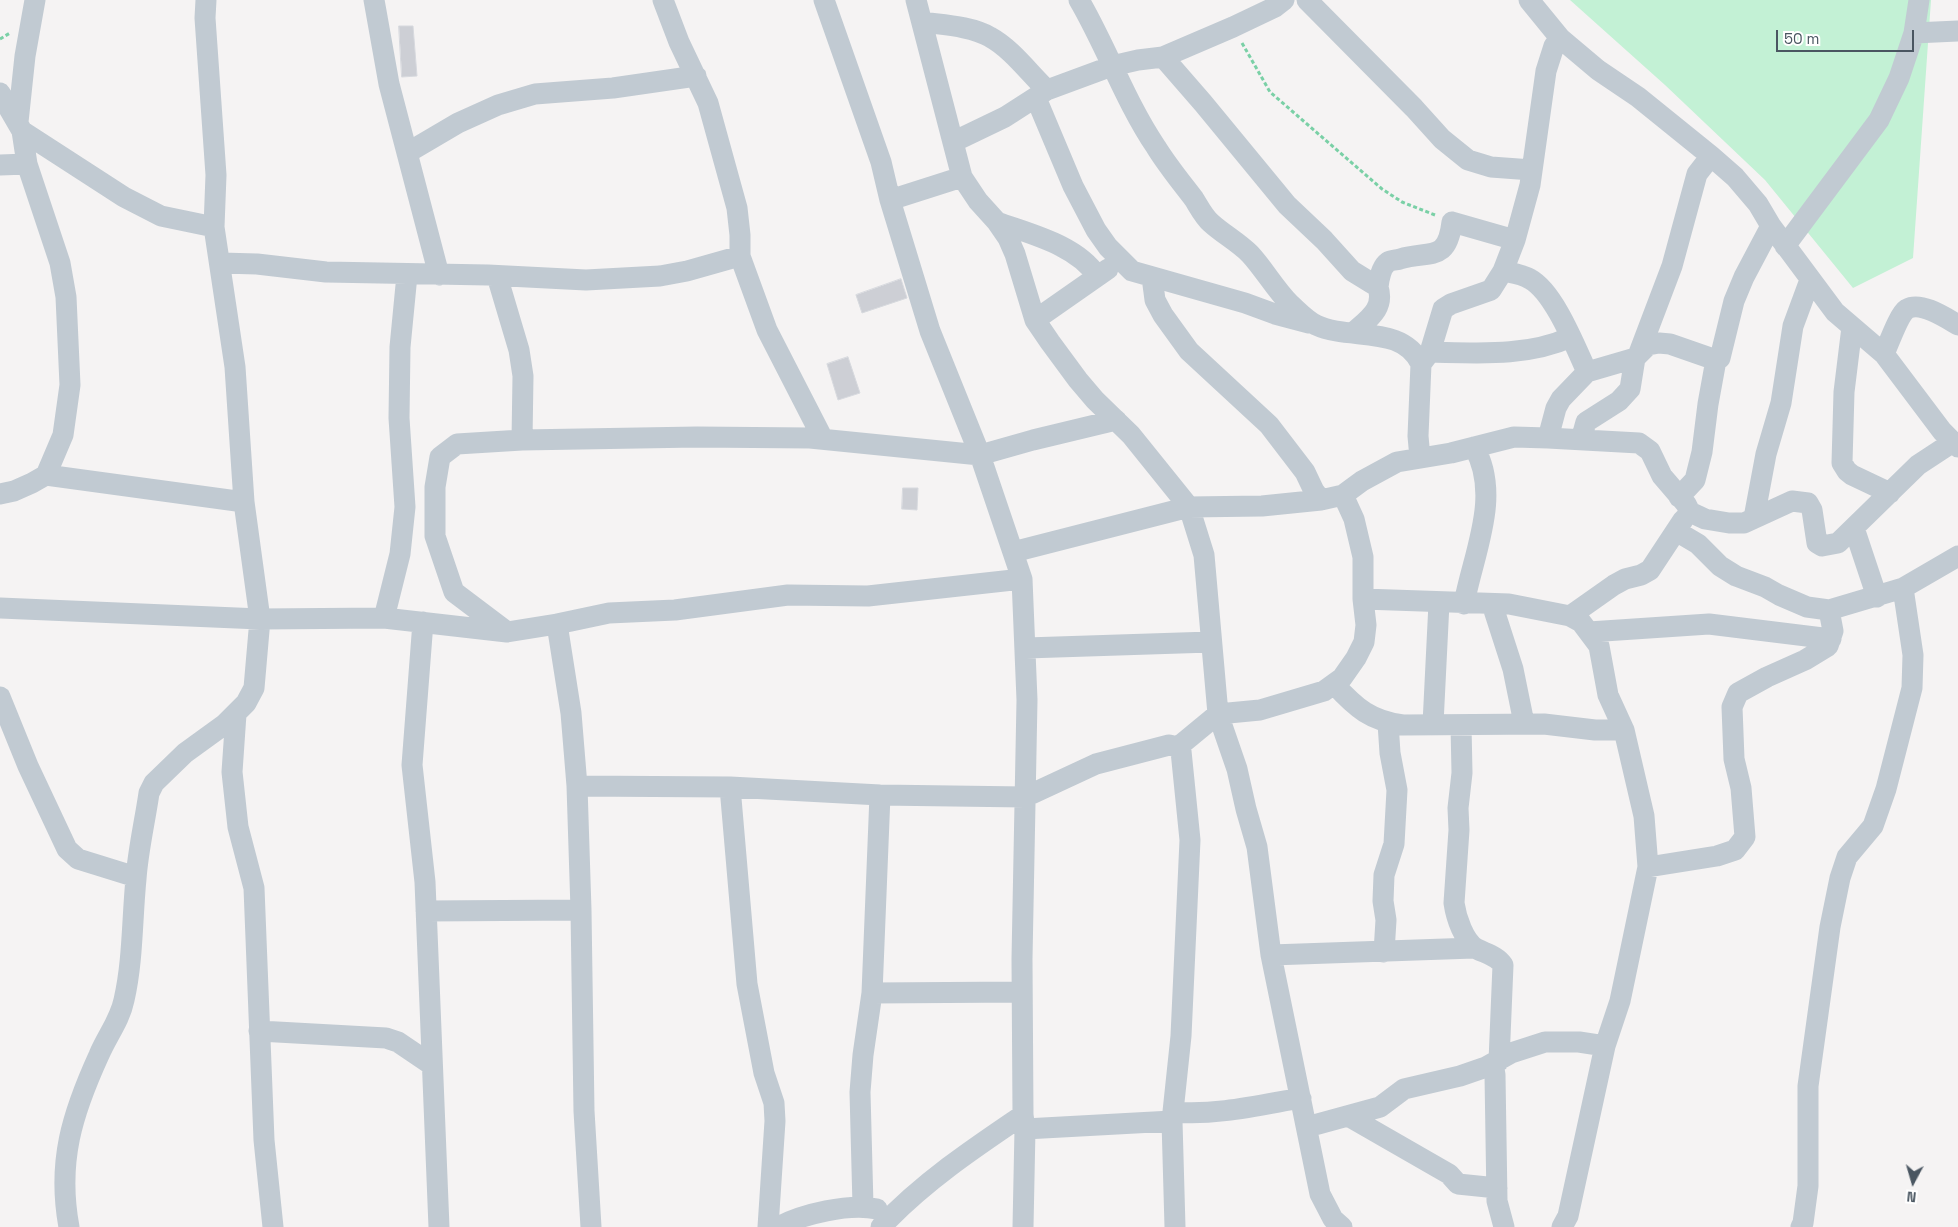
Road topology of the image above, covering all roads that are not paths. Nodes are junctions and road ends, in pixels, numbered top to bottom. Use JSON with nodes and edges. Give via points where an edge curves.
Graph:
{"nodes":[{"id":1,"x":35,"y":0,"type":"edge"},
{"id":2,"x":206,"y":0,"type":"edge"},
{"id":3,"x":374,"y":0,"type":"edge"},
{"id":4,"x":663,"y":0,"type":"edge"},
{"id":5,"x":824,"y":0,"type":"edge"},
{"id":6,"x":916,"y":0,"type":"edge"},
{"id":7,"x":1079,"y":0,"type":"edge"},
{"id":8,"x":1284,"y":0,"type":"edge"},
{"id":9,"x":1307,"y":0,"type":"edge"},
{"id":10,"x":1529,"y":0,"type":"edge"},
{"id":11,"x":1919,"y":0,"type":"edge"},
{"id":12,"x":922,"y":22,"type":"junction"},
{"id":13,"x":1958,"y":31,"type":"edge"},
{"id":14,"x":1914,"y":33,"type":"junction"},
{"id":15,"x":1560,"y":38,"type":"junction"},
{"id":16,"x":1163,"y":57,"type":"junction"},
{"id":17,"x":1112,"y":66,"type":"junction"},
{"id":18,"x":696,"y":76,"type":"junction"},
{"id":19,"x":0,"y":93,"type":"edge"},
{"id":20,"x":1041,"y":94,"type":"junction"},
{"id":21,"x":20,"y":127,"type":"junction"},
{"id":22,"x":953,"y":142,"type":"junction"},
{"id":23,"x":407,"y":153,"type":"junction"},
{"id":24,"x":1711,"y":156,"type":"junction"},
{"id":25,"x":27,"y":164,"type":"junction"},
{"id":26,"x":0,"y":165,"type":"edge"},
{"id":27,"x":1532,"y":170,"type":"junction"},
{"id":28,"x":962,"y":177,"type":"junction"},
{"id":29,"x":890,"y":200,"type":"junction"},
{"id":30,"x":997,"y":222,"type":"junction"},
{"id":31,"x":1770,"y":226,"type":"junction"},
{"id":32,"x":214,"y":227,"type":"junction"},
{"id":33,"x":1515,"y":240,"type":"junction"},
{"id":34,"x":1785,"y":246,"type":"junction"},
{"id":35,"x":740,"y":256,"type":"junction"},
{"id":36,"x":1120,"y":260,"type":"junction"},
{"id":37,"x":220,"y":263,"type":"junction"},
{"id":38,"x":1503,"y":271,"type":"junction"},
{"id":39,"x":406,"y":275,"type":"junction"},
{"id":40,"x":439,"y":275,"type":"junction"},
{"id":41,"x":497,"y":276,"type":"junction"},
{"id":42,"x":1097,"y":276,"type":"junction"},
{"id":43,"x":1152,"y":278,"type":"junction"},
{"id":44,"x":1810,"y":280,"type":"junction"},
{"id":45,"x":1378,"y":287,"type":"junction"},
{"id":46,"x":1036,"y":320,"type":"junction"},
{"id":47,"x":1958,"y":325,"type":"edge"},
{"id":48,"x":1317,"y":326,"type":"junction"},
{"id":49,"x":1852,"y":327,"type":"junction"},
{"id":50,"x":1353,"y":333,"type":"junction"},
{"id":51,"x":1571,"y":336,"type":"junction"},
{"id":52,"x":1884,"y":354,"type":"junction"},
{"id":53,"x":1637,"y":355,"type":"junction"},
{"id":54,"x":1426,"y":358,"type":"junction"},
{"id":55,"x":1716,"y":360,"type":"junction"},
{"id":56,"x":1587,"y":372,"type":"junction"},
{"id":57,"x":1116,"y":420,"type":"junction"},
{"id":58,"x":1548,"y":438,"type":"junction"},
{"id":59,"x":823,"y":439,"type":"junction"},
{"id":60,"x":522,"y":440,"type":"junction"},
{"id":61,"x":1581,"y":440,"type":"junction"},
{"id":62,"x":1955,"y":445,"type":"edge"},
{"id":63,"x":1474,"y":447,"type":"junction"},
{"id":64,"x":980,"y":455,"type":"junction"},
{"id":65,"x":1420,"y":458,"type":"junction"},
{"id":66,"x":46,"y":474,"type":"junction"},
{"id":67,"x":1890,"y":493,"type":"junction"},
{"id":68,"x":0,"y":494,"type":"edge"},
{"id":69,"x":1343,"y":495,"type":"junction"},
{"id":70,"x":1321,"y":500,"type":"junction"},
{"id":71,"x":244,"y":502,"type":"junction"},
{"id":72,"x":1684,"y":504,"type":"junction"},
{"id":73,"x":1189,"y":507,"type":"junction"},
{"id":74,"x":1754,"y":518,"type":"junction"},
{"id":75,"x":1854,"y":528,"type":"junction"},
{"id":76,"x":1676,"y":531,"type":"junction"},
{"id":77,"x":1013,"y":552,"type":"junction"},
{"id":78,"x":1958,"y":556,"type":"edge"},
{"id":79,"x":1022,"y":579,"type":"junction"},
{"id":80,"x":1902,"y":588,"type":"junction"},
{"id":81,"x":1877,"y":597,"type":"junction"},
{"id":82,"x":1363,"y":599,"type":"junction"},
{"id":83,"x":1439,"y":603,"type":"junction"},
{"id":84,"x":1464,"y":604,"type":"junction"},
{"id":85,"x":1492,"y":604,"type":"junction"},
{"id":86,"x":0,"y":608,"type":"edge"},
{"id":87,"x":1829,"y":610,"type":"junction"},
{"id":88,"x":1570,"y":616,"type":"junction"},
{"id":89,"x":384,"y":618,"type":"junction"},
{"id":90,"x":260,"y":619,"type":"junction"},
{"id":91,"x":423,"y":622,"type":"junction"},
{"id":92,"x":557,"y":624,"type":"junction"},
{"id":93,"x":507,"y":632,"type":"junction"},
{"id":94,"x":1589,"y":632,"type":"junction"},
{"id":95,"x":1831,"y":639,"type":"junction"},
{"id":96,"x":1211,"y":642,"type":"junction"},
{"id":97,"x":1026,"y":648,"type":"junction"},
{"id":98,"x":1335,"y":685,"type":"junction"},
{"id":99,"x":0,"y":697,"type":"edge"},
{"id":100,"x":236,"y":714,"type":"junction"},
{"id":101,"x":1218,"y":714,"type":"junction"},
{"id":102,"x":1524,"y":723,"type":"junction"},
{"id":103,"x":1388,"y":724,"type":"junction"},
{"id":104,"x":1433,"y":724,"type":"junction"},
{"id":105,"x":1461,"y":725,"type":"junction"},
{"id":106,"x":1624,"y":730,"type":"junction"},
{"id":107,"x":1178,"y":747,"type":"junction"},
{"id":108,"x":577,"y":786,"type":"junction"},
{"id":109,"x":730,"y":787,"type":"junction"},
{"id":110,"x":880,"y":795,"type":"junction"},
{"id":111,"x":1025,"y":797,"type":"junction"},
{"id":112,"x":1648,"y":867,"type":"junction"},
{"id":113,"x":136,"y":877,"type":"junction"},
{"id":114,"x":426,"y":910,"type":"junction"},
{"id":115,"x":581,"y":910,"type":"junction"},
{"id":116,"x":1474,"y":948,"type":"junction"},
{"id":117,"x":1384,"y":952,"type":"junction"},
{"id":118,"x":1271,"y":955,"type":"junction"},
{"id":119,"x":1022,"y":992,"type":"junction"},
{"id":120,"x":872,"y":993,"type":"junction"},
{"id":121,"x":259,"y":1031,"type":"junction"},
{"id":122,"x":1605,"y":1046,"type":"junction"},
{"id":123,"x":1496,"y":1062,"type":"junction"},
{"id":124,"x":432,"y":1065,"type":"junction"},
{"id":125,"x":1301,"y":1098,"type":"junction"},
{"id":126,"x":1173,"y":1116,"type":"junction"},
{"id":127,"x":1348,"y":1116,"type":"junction"},
{"id":128,"x":1024,"y":1122,"type":"junction"},
{"id":129,"x":1306,"y":1126,"type":"junction"},
{"id":130,"x":1497,"y":1188,"type":"junction"},
{"id":131,"x":863,"y":1206,"type":"junction"},
{"id":132,"x":888,"y":1220,"type":"edge"},
{"id":133,"x":69,"y":1227,"type":"edge"},
{"id":134,"x":273,"y":1227,"type":"edge"},
{"id":135,"x":439,"y":1227,"type":"edge"},
{"id":136,"x":591,"y":1227,"type":"edge"},
{"id":137,"x":768,"y":1227,"type":"edge"},
{"id":138,"x":778,"y":1227,"type":"edge"},
{"id":139,"x":1024,"y":1227,"type":"edge"},
{"id":140,"x":1175,"y":1227,"type":"edge"},
{"id":141,"x":1342,"y":1227,"type":"edge"},
{"id":142,"x":1504,"y":1227,"type":"edge"},
{"id":143,"x":1562,"y":1227,"type":"edge"},
{"id":144,"x":1801,"y":1227,"type":"edge"}],
"edges":[{"from":1,"to":21,"type":"street","via":[[25,56]]},
{"from":2,"to":32,"type":"street","via":[[216,174]]},
{"from":3,"to":23,"type":"street","via":[[389,84]]},
{"from":4,"to":18,"type":"street"},
{"from":5,"to":29,"type":"street","via":[[881,162]]},
{"from":6,"to":12,"type":"street"},
{"from":7,"to":17,"type":"street"},
{"from":8,"to":16,"type":"street","via":[[1233,28]]},
{"from":9,"to":27,"type":"street","via":[[1442,138],[1468,160],[1491,167]]},
{"from":10,"to":15,"type":"street"},
{"from":11,"to":14,"type":"street"},
{"from":12,"to":20,"type":"street","via":[[989,36],[1007,50]]},
{"from":12,"to":22,"type":"street"},
{"from":13,"to":14,"type":"street"},
{"from":14,"to":34,"type":"street","via":[[1899,78],[1879,120]]},
{"from":15,"to":24,"type":"street"},
{"from":15,"to":27,"type":"street","via":[[1546,71]]},
{"from":16,"to":17,"type":"street"},
{"from":16,"to":45,"type":"street","via":[[1286,205],[1352,271]]},
{"from":17,"to":20,"type":"street"},
{"from":17,"to":48,"type":"street","via":[[1155,146],[1210,223],[1249,253],[1288,302]]},
{"from":18,"to":23,"type":"street","via":[[613,88],[535,94],[498,105],[458,123]]},
{"from":18,"to":35,"type":"street","via":[[708,103],[737,208]]},
{"from":19,"to":21,"type":"street"},
{"from":20,"to":22,"type":"street","via":[[1005,117]]},
{"from":20,"to":36,"type":"street","via":[[1073,186],[1096,230]]},
{"from":21,"to":25,"type":"street"},
{"from":21,"to":32,"type":"street","via":[[124,197],[161,216]]},
{"from":22,"to":28,"type":"street"},
{"from":23,"to":40,"type":"street"},
{"from":24,"to":31,"type":"street","via":[[1758,204]]},
{"from":24,"to":53,"type":"street","via":[[1697,174],[1672,266]]},
{"from":25,"to":26,"type":"street"},
{"from":25,"to":66,"type":"street","via":[[60,263],[66,297],[70,384],[67,414],[63,435]]},
{"from":27,"to":33,"type":"street"},
{"from":28,"to":29,"type":"street"},
{"from":28,"to":30,"type":"street"},
{"from":29,"to":64,"type":"street","via":[[930,331]]},
{"from":30,"to":42,"type":"street","via":[[1074,254],[1091,266]]},
{"from":30,"to":46,"type":"street","via":[[1015,254]]},
{"from":31,"to":34,"type":"street"},
{"from":31,"to":55,"type":"street","via":[[1734,301],[1722,354]]},
{"from":32,"to":37,"type":"street"},
{"from":33,"to":38,"type":"street"},
{"from":33,"to":45,"type":"street","via":[[1452,222],[1450,238],[1444,248],[1432,254],[1388,262],[1380,274]]},
{"from":34,"to":44,"type":"street"},
{"from":35,"to":41,"type":"street","via":[[660,276],[586,280]]},
{"from":35,"to":59,"type":"street","via":[[767,330]]},
{"from":36,"to":42,"type":"street"},
{"from":36,"to":43,"type":"street","via":[[1132,271]]},
{"from":37,"to":39,"type":"street"},
{"from":37,"to":71,"type":"street","via":[[236,367]]},
{"from":38,"to":51,"type":"street","via":[[1530,279],[1548,294]]},
{"from":38,"to":54,"type":"street","via":[[1491,290],[1443,309]]},
{"from":39,"to":40,"type":"street"},
{"from":39,"to":89,"type":"street","via":[[399,418],[405,507],[400,554]]},
{"from":40,"to":41,"type":"street"},
{"from":41,"to":60,"type":"street","via":[[519,350],[523,376]]},
{"from":42,"to":46,"type":"street"},
{"from":43,"to":48,"type":"street"},
{"from":43,"to":70,"type":"street","via":[[1155,300],[1189,350],[1270,425],[1305,472]]},
{"from":44,"to":49,"type":"street","via":[[1835,312]]},
{"from":44,"to":74,"type":"street","via":[[1792,326],[1781,403],[1766,454]]},
{"from":45,"to":50,"type":"street","via":[[1381,300],[1374,314]]},
{"from":46,"to":57,"type":"street","via":[[1078,380]]},
{"from":47,"to":52,"type":"street","via":[[1933,310],[1907,309]]},
{"from":48,"to":50,"type":"street"},
{"from":49,"to":52,"type":"street"},
{"from":49,"to":67,"type":"street","via":[[1844,392],[1842,463],[1852,475]]},
{"from":50,"to":54,"type":"street","via":[[1403,343]]},
{"from":51,"to":54,"type":"street","via":[[1554,344],[1508,353]]},
{"from":51,"to":56,"type":"street"},
{"from":52,"to":62,"type":"street"},
{"from":53,"to":55,"type":"street","via":[[1648,345],[1659,343]]},
{"from":53,"to":56,"type":"street"},
{"from":53,"to":61,"type":"street","via":[[1630,389],[1619,401],[1586,422]]},
{"from":54,"to":65,"type":"street","via":[[1418,429]]},
{"from":55,"to":72,"type":"street","via":[[1702,452]]},
{"from":56,"to":58,"type":"street","via":[[1556,408]]},
{"from":57,"to":64,"type":"street"},
{"from":57,"to":73,"type":"street"},
{"from":58,"to":61,"type":"street"},
{"from":58,"to":63,"type":"street","via":[[1514,437]]},
{"from":59,"to":60,"type":"street"},
{"from":59,"to":64,"type":"street"},
{"from":60,"to":93,"type":"street","via":[[457,444],[440,457],[435,487],[435,536],[454,592]]},
{"from":61,"to":72,"type":"street","via":[[1638,442],[1650,451],[1662,476]]},
{"from":62,"to":67,"type":"street","via":[[1918,465]]},
{"from":63,"to":65,"type":"street"},
{"from":63,"to":84,"type":"street","via":[[1482,466],[1485,520]]},
{"from":64,"to":77,"type":"street"},
{"from":65,"to":69,"type":"street","via":[[1398,462]]},
{"from":66,"to":68,"type":"street","via":[[32,484]]},
{"from":66,"to":71,"type":"street"},
{"from":67,"to":75,"type":"street"},
{"from":69,"to":70,"type":"street"},
{"from":69,"to":82,"type":"street","via":[[1354,519],[1363,557]]},
{"from":70,"to":73,"type":"street","via":[[1262,506]]},
{"from":71,"to":90,"type":"street"},
{"from":72,"to":74,"type":"street","via":[[1705,519],[1744,523]]},
{"from":72,"to":76,"type":"street"},
{"from":73,"to":77,"type":"street"},
{"from":73,"to":96,"type":"street","via":[[1204,555]]},
{"from":74,"to":75,"type":"street","via":[[1792,501],[1808,503],[1817,543],[1822,546],[1838,542]]},
{"from":75,"to":81,"type":"street"},
{"from":76,"to":87,"type":"street","via":[[1698,544],[1720,566],[1736,576],[1807,607]]},
{"from":76,"to":88,"type":"street","via":[[1650,570],[1614,585]]},
{"from":77,"to":79,"type":"street"},
{"from":78,"to":80,"type":"street"},
{"from":79,"to":92,"type":"street","via":[[868,596],[788,595],[675,610],[609,613]]},
{"from":79,"to":97,"type":"street"},
{"from":80,"to":81,"type":"street"},
{"from":80,"to":144,"type":"street","via":[[1913,654],[1912,688],[1873,826],[1847,857],[1834,907],[1808,1086],[1808,1186]]},
{"from":81,"to":87,"type":"street"},
{"from":82,"to":83,"type":"street"},
{"from":82,"to":98,"type":"street","via":[[1364,642]]},
{"from":83,"to":84,"type":"street"},
{"from":83,"to":104,"type":"street"},
{"from":84,"to":85,"type":"street"},
{"from":85,"to":88,"type":"street","via":[[1509,604]]},
{"from":85,"to":102,"type":"street","via":[[1513,669]]},
{"from":86,"to":90,"type":"street"},
{"from":87,"to":95,"type":"street","via":[[1833,630]]},
{"from":88,"to":94,"type":"street"},
{"from":89,"to":90,"type":"street"},
{"from":89,"to":91,"type":"street"},
{"from":90,"to":100,"type":"street","via":[[254,688]]},
{"from":91,"to":93,"type":"street"},
{"from":91,"to":114,"type":"street","via":[[412,764]]},
{"from":92,"to":93,"type":"street"},
{"from":92,"to":108,"type":"street","via":[[571,713]]},
{"from":94,"to":95,"type":"street","via":[[1709,624]]},
{"from":94,"to":106,"type":"street","via":[[1599,646],[1608,695]]},
{"from":95,"to":112,"type":"street","via":[[1828,646],[1767,677],[1738,694],[1735,700],[1732,707],[1734,759],[1741,788],[1744,838],[1735,850]]},
{"from":96,"to":97,"type":"street"},
{"from":96,"to":101,"type":"street"},
{"from":97,"to":111,"type":"street"},
{"from":98,"to":101,"type":"street","via":[[1260,710]]},
{"from":98,"to":103,"type":"street","via":[[1366,714]]},
{"from":99,"to":113,"type":"street","via":[[66,849],[78,859]]},
{"from":100,"to":113,"type":"street","via":[[185,753],[154,783],[149,793]]},
{"from":100,"to":121,"type":"street","via":[[232,772],[238,827],[254,888]]},
{"from":101,"to":107,"type":"street"},
{"from":101,"to":118,"type":"street","via":[[1237,768],[1257,847]]},
{"from":102,"to":105,"type":"street"},
{"from":102,"to":106,"type":"street"},
{"from":103,"to":104,"type":"street"},
{"from":103,"to":117,"type":"street","via":[[1397,790],[1394,844],[1384,875]]},
{"from":104,"to":105,"type":"street"},
{"from":105,"to":116,"type":"street","via":[[1462,773],[1454,903],[1466,938]]},
{"from":106,"to":112,"type":"street","via":[[1644,816]]},
{"from":107,"to":111,"type":"street","via":[[1169,745],[1096,764]]},
{"from":107,"to":126,"type":"street","via":[[1190,840],[1181,1036]]},
{"from":108,"to":109,"type":"street"},
{"from":108,"to":115,"type":"street"},
{"from":109,"to":110,"type":"street"},
{"from":109,"to":137,"type":"street","via":[[747,984],[764,1073],[774,1103]]},
{"from":110,"to":111,"type":"street"},
{"from":110,"to":120,"type":"street"},
{"from":111,"to":119,"type":"street"},
{"from":112,"to":122,"type":"street","via":[[1620,1001]]},
{"from":113,"to":133,"type":"street","via":[[124,1000],[114,1029],[96,1062],[66,1149],[64,1187]]},
{"from":114,"to":115,"type":"street"},
{"from":114,"to":124,"type":"street"},
{"from":115,"to":136,"type":"street","via":[[584,1111]]},
{"from":116,"to":117,"type":"street"},
{"from":116,"to":123,"type":"street","via":[[1494,956],[1504,965]]},
{"from":117,"to":118,"type":"street"},
{"from":118,"to":125,"type":"street"},
{"from":119,"to":120,"type":"street"},
{"from":119,"to":128,"type":"street"},
{"from":120,"to":131,"type":"street","via":[[860,1092]]},
{"from":121,"to":124,"type":"street","via":[[386,1038],[398,1042]]},
{"from":121,"to":134,"type":"street","via":[[264,1140]]},
{"from":122,"to":123,"type":"street","via":[[1545,1042],[1511,1053]]},
{"from":122,"to":143,"type":"street","via":[[1568,1216]]},
{"from":123,"to":127,"type":"street","via":[[1460,1076],[1404,1089],[1380,1107]]},
{"from":123,"to":130,"type":"street"},
{"from":124,"to":135,"type":"street"},
{"from":125,"to":126,"type":"street"},
{"from":125,"to":129,"type":"street"},
{"from":126,"to":128,"type":"street"},
{"from":126,"to":140,"type":"street"},
{"from":127,"to":129,"type":"street"},
{"from":127,"to":130,"type":"street","via":[[1449,1174],[1458,1184]]},
{"from":128,"to":132,"type":"street","via":[[963,1155]]},
{"from":128,"to":139,"type":"street"},
{"from":129,"to":141,"type":"street","via":[[1320,1194],[1333,1219]]},
{"from":130,"to":142,"type":"street"},
{"from":131,"to":132,"type":"street"},
{"from":131,"to":138,"type":"street","via":[[790,1221]]}]}
